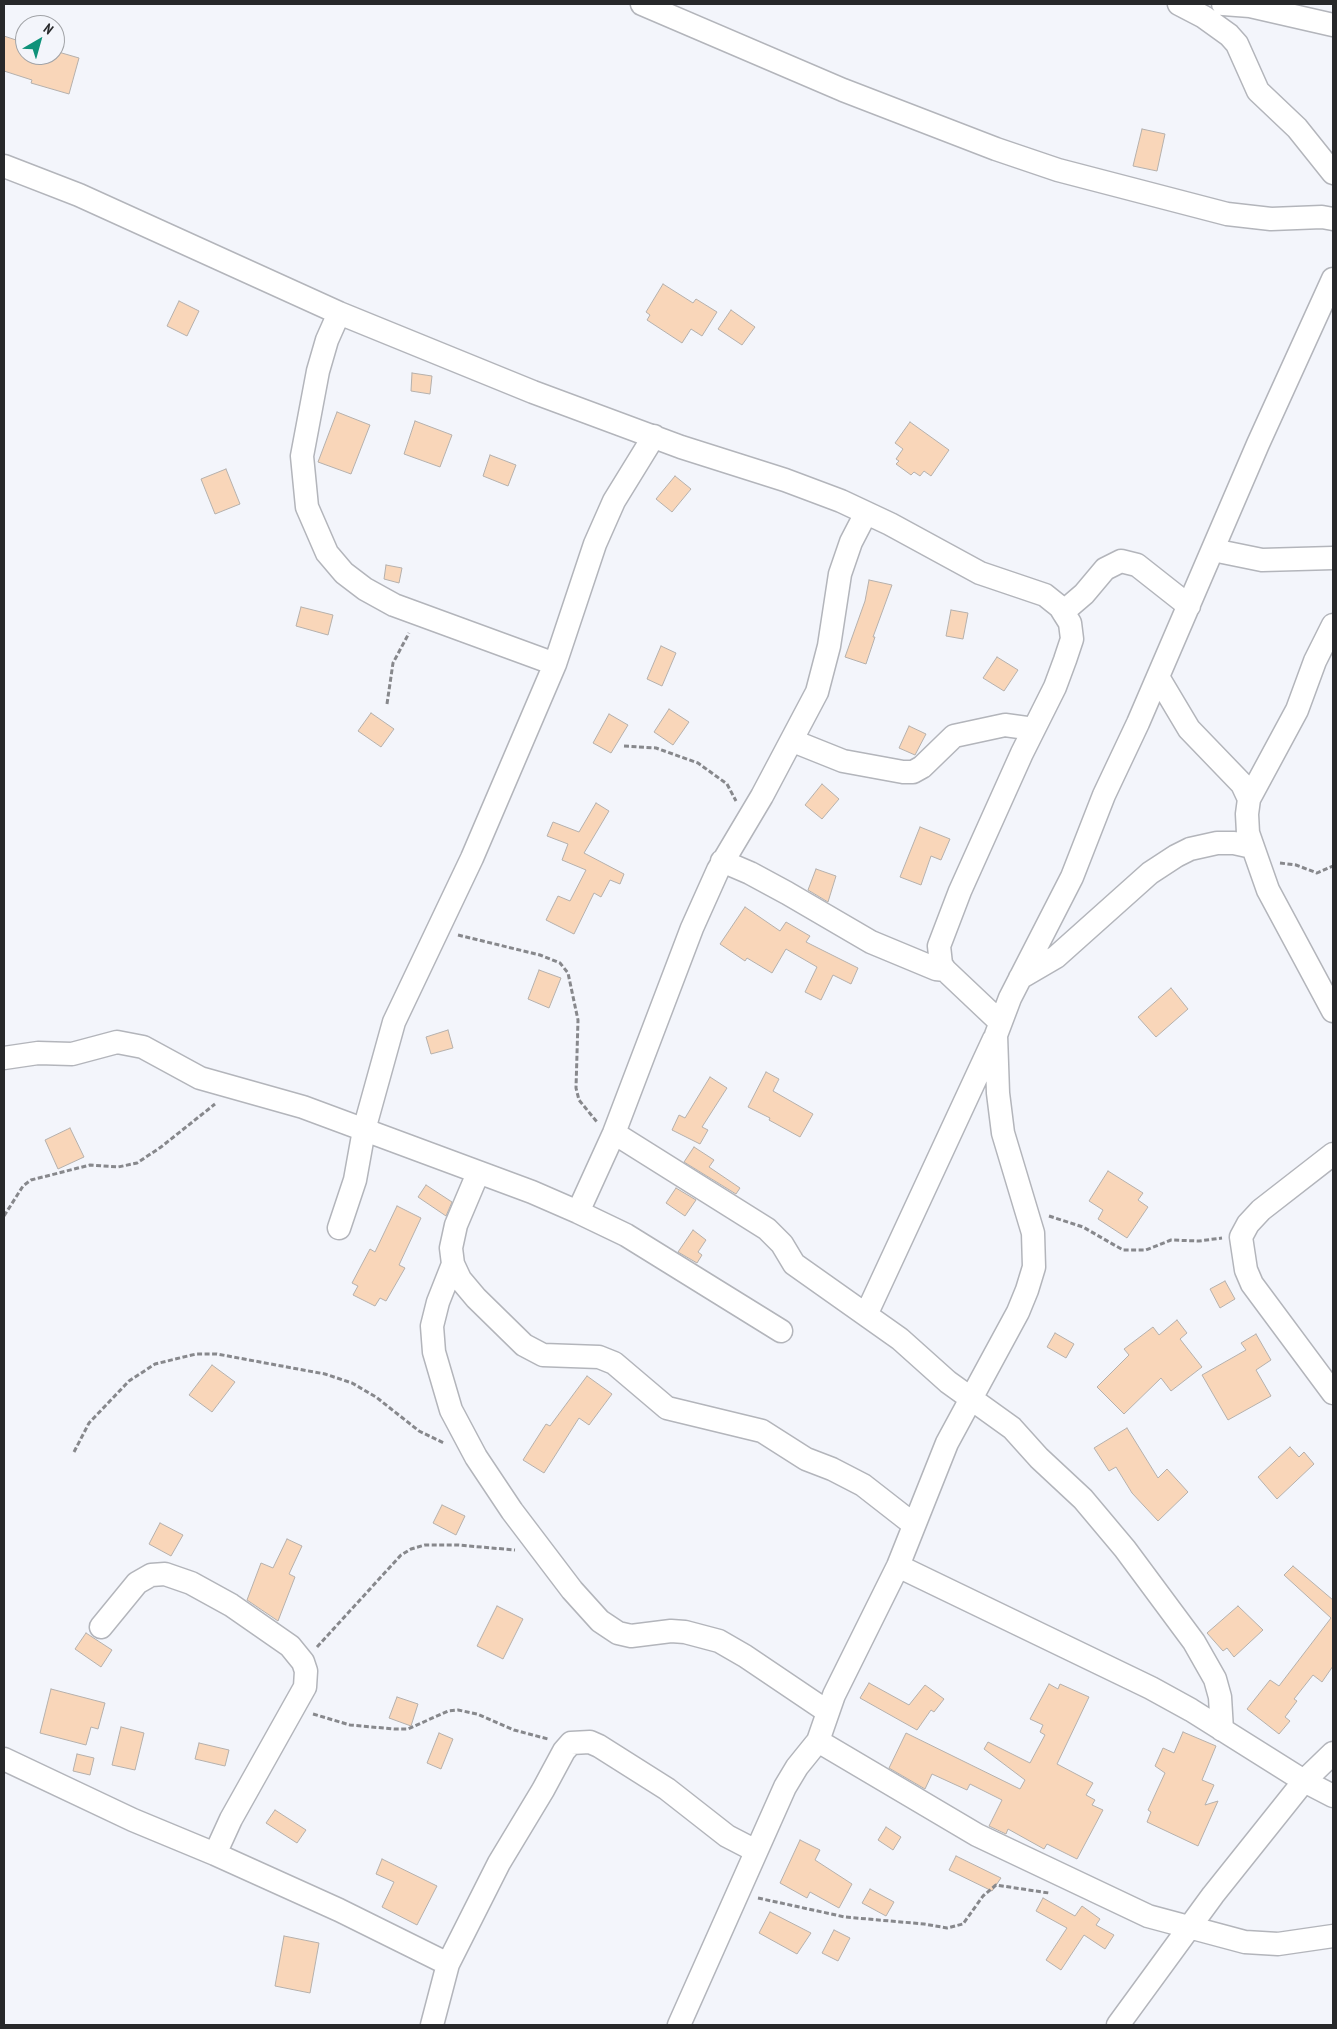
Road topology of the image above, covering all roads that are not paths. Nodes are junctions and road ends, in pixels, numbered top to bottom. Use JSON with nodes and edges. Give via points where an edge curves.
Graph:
{"nodes":[{"id":1,"x":642,"y":4,"type":"edge"},
{"id":2,"x":1180,"y":4,"type":"edge"},
{"id":3,"x":1223,"y":4,"type":"edge"},
{"id":4,"x":1333,"y":24,"type":"edge"},
{"id":5,"x":4,"y":166,"type":"edge"},
{"id":6,"x":1333,"y":172,"type":"edge"},
{"id":7,"x":1333,"y":219,"type":"edge"},
{"id":8,"x":1333,"y":279,"type":"edge"},
{"id":9,"x":339,"y":313,"type":"junction"},
{"id":10,"x":654,"y":436,"type":"junction"},
{"id":11,"x":866,"y":513,"type":"junction"},
{"id":12,"x":1213,"y":550,"type":"junction"},
{"id":13,"x":1333,"y":558,"type":"edge"},
{"id":14,"x":1189,"y":606,"type":"junction"},
{"id":15,"x":1063,"y":612,"type":"junction"},
{"id":16,"x":1333,"y":624,"type":"edge"},
{"id":17,"x":555,"y":664,"type":"junction"},
{"id":18,"x":1158,"y":677,"type":"junction"},
{"id":19,"x":1034,"y":730,"type":"junction"},
{"id":20,"x":793,"y":742,"type":"junction"},
{"id":21,"x":1249,"y":799,"type":"junction"},
{"id":22,"x":1254,"y":855,"type":"junction"},
{"id":23,"x":722,"y":862,"type":"junction"},
{"id":24,"x":945,"y":970,"type":"junction"},
{"id":25,"x":1020,"y":978,"type":"junction"},
{"id":26,"x":1333,"y":1011,"type":"edge"},
{"id":27,"x":998,"y":1028,"type":"junction"},
{"id":28,"x":4,"y":1058,"type":"edge"},
{"id":29,"x":364,"y":1130,"type":"junction"},
{"id":30,"x":614,"y":1133,"type":"junction"},
{"id":31,"x":1333,"y":1154,"type":"edge"},
{"id":32,"x":478,"y":1172,"type":"junction"},
{"id":33,"x":578,"y":1212,"type":"junction"},
{"id":34,"x":339,"y":1228,"type":"dead end"},
{"id":35,"x":453,"y":1264,"type":"junction"},
{"id":36,"x":866,"y":1315,"type":"junction"},
{"id":37,"x":780,"y":1331,"type":"dead end"},
{"id":38,"x":1333,"y":1393,"type":"edge"},
{"id":39,"x":971,"y":1399,"type":"junction"},
{"id":40,"x":914,"y":1524,"type":"junction"},
{"id":41,"x":898,"y":1566,"type":"junction"},
{"id":42,"x":101,"y":1627,"type":"dead end"},
{"id":43,"x":828,"y":1712,"type":"junction"},
{"id":44,"x":1222,"y":1730,"type":"junction"},
{"id":45,"x":818,"y":1741,"type":"junction"},
{"id":46,"x":1333,"y":1753,"type":"edge"},
{"id":47,"x":4,"y":1759,"type":"edge"},
{"id":48,"x":1304,"y":1781,"type":"junction"},
{"id":49,"x":1333,"y":1796,"type":"edge"},
{"id":50,"x":756,"y":1851,"type":"junction"},
{"id":51,"x":215,"y":1854,"type":"junction"},
{"id":52,"x":1191,"y":1927,"type":"junction"},
{"id":53,"x":1333,"y":1936,"type":"edge"},
{"id":54,"x":448,"y":1964,"type":"junction"},
{"id":55,"x":432,"y":2025,"type":"edge"},
{"id":56,"x":679,"y":2025,"type":"edge"},
{"id":57,"x":1118,"y":2025,"type":"edge"}],
"edges":[{"from":1,"to":7,"type":"street","via":[[843,90],[1058,170],[1227,214]]},
{"from":2,"to":6,"type":"street","via":[[1204,16],[1229,35],[1237,44],[1258,91],[1297,128]]},
{"from":3,"to":4,"type":"street","via":[[1250,6]]},
{"from":5,"to":9,"type":"street","via":[[79,195]]},
{"from":8,"to":12,"type":"street"},
{"from":9,"to":10,"type":"street","via":[[533,392]]},
{"from":9,"to":17,"type":"street","via":[[327,340],[308,412],[302,456],[307,507],[327,554],[365,589],[421,616]]},
{"from":10,"to":11,"type":"street","via":[[785,480]]},
{"from":10,"to":17,"type":"street","via":[[614,501],[595,544]]},
{"from":11,"to":15,"type":"street","via":[[980,573],[1045,595]]},
{"from":11,"to":20,"type":"street","via":[[840,574],[817,692]]},
{"from":12,"to":13,"type":"street","via":[[1262,560]]},
{"from":12,"to":14,"type":"street"},
{"from":14,"to":15,"type":"street","via":[[1137,565],[1121,561],[1105,569]]},
{"from":14,"to":18,"type":"street"},
{"from":15,"to":19,"type":"street","via":[[1070,623],[1072,639],[1055,687]]},
{"from":16,"to":21,"type":"street","via":[[1297,710]]},
{"from":17,"to":29,"type":"street","via":[[394,1022]]},
{"from":18,"to":21,"type":"street","via":[[1189,729],[1242,784]]},
{"from":18,"to":25,"type":"street","via":[[1104,795],[1072,877]]},
{"from":19,"to":20,"type":"street","via":[[1005,725],[954,736],[913,772],[843,761]]},
{"from":19,"to":24,"type":"street","via":[[960,891],[939,946]]},
{"from":20,"to":23,"type":"street"},
{"from":21,"to":22,"type":"street","via":[[1247,814]]},
{"from":22,"to":25,"type":"street","via":[[1234,843],[1217,843],[1176,856],[1150,873],[1056,957]]},
{"from":22,"to":26,"type":"street","via":[[1272,899]]},
{"from":23,"to":24,"type":"street","via":[[780,889],[871,942]]},
{"from":23,"to":30,"type":"street","via":[[692,928]]},
{"from":24,"to":27,"type":"street"},
{"from":25,"to":27,"type":"street"},
{"from":27,"to":36,"type":"street"},
{"from":27,"to":39,"type":"street","via":[[998,1093],[1003,1133],[1025,1208],[1034,1248],[1034,1267],[1027,1290]]},
{"from":28,"to":29,"type":"street","via":[[38,1053],[72,1054],[123,1042],[143,1046],[200,1078],[303,1107]]},
{"from":29,"to":32,"type":"street"},
{"from":29,"to":34,"type":"street","via":[[355,1180]]},
{"from":30,"to":33,"type":"street"},
{"from":30,"to":36,"type":"street","via":[[767,1228],[794,1264]]},
{"from":31,"to":38,"type":"street","via":[[1261,1210],[1241,1237],[1252,1284]]},
{"from":32,"to":33,"type":"street"},
{"from":32,"to":35,"type":"street","via":[[456,1225],[451,1248]]},
{"from":33,"to":37,"type":"street","via":[[626,1235]]},
{"from":35,"to":40,"type":"street","via":[[460,1279],[476,1298],[534,1351],[543,1355],[608,1360],[620,1366],[667,1408],[762,1432],[806,1459],[863,1485]]},
{"from":35,"to":43,"type":"street","via":[[432,1326],[434,1352],[451,1410],[476,1458],[572,1590],[612,1631],[631,1636],[685,1632],[719,1641]]},
{"from":36,"to":39,"type":"street"},
{"from":39,"to":40,"type":"street","via":[[947,1443]]},
{"from":39,"to":44,"type":"street","via":[[1012,1428],[1083,1499],[1125,1549],[1206,1660],[1220,1697]]},
{"from":40,"to":41,"type":"street"},
{"from":41,"to":43,"type":"street","via":[[839,1683]]},
{"from":41,"to":44,"type":"street","via":[[1151,1688]]},
{"from":42,"to":51,"type":"street","via":[[136,1583],[151,1575],[165,1574],[181,1578],[231,1606],[290,1646],[303,1662],[305,1687],[296,1707],[253,1779]]},
{"from":43,"to":45,"type":"street"},
{"from":44,"to":48,"type":"street"},
{"from":45,"to":50,"type":"street","via":[[792,1774]]},
{"from":45,"to":52,"type":"street","via":[[977,1835],[1148,1916]]},
{"from":46,"to":48,"type":"street"},
{"from":47,"to":51,"type":"street","via":[[133,1820]]},
{"from":48,"to":49,"type":"street"},
{"from":48,"to":52,"type":"street"},
{"from":50,"to":54,"type":"street","via":[[727,1836],[667,1788],[599,1746],[590,1742],[571,1743],[499,1863]]},
{"from":50,"to":56,"type":"street"},
{"from":51,"to":54,"type":"street"},
{"from":52,"to":53,"type":"street","via":[[1245,1942],[1268,1944]]},
{"from":52,"to":57,"type":"street"},
{"from":54,"to":55,"type":"street"}]}
